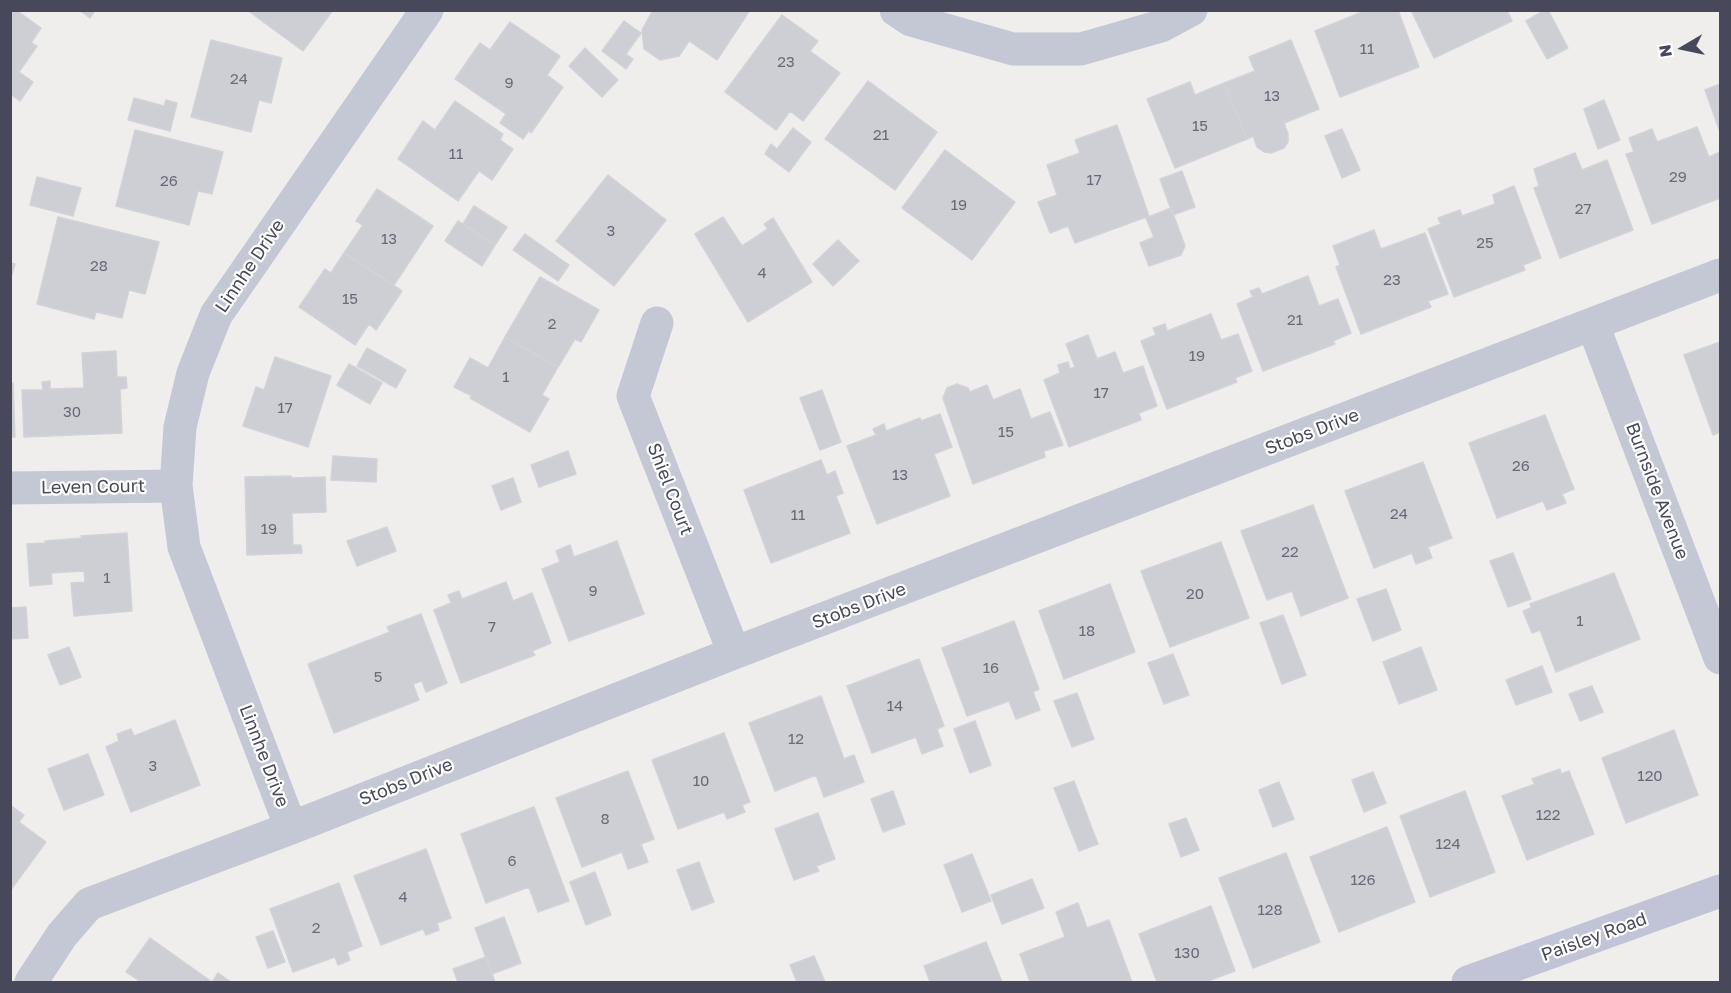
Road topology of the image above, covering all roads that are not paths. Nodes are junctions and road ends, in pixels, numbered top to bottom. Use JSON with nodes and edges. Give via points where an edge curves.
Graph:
{"nodes":[{"id":1,"x":426,"y":10,"type":"edge"},
{"id":2,"x":896,"y":10,"type":"edge"},
{"id":3,"x":1191,"y":10,"type":"edge"},
{"id":4,"x":1720,"y":275,"type":"edge"},
{"id":5,"x":657,"y":323,"type":"dead end"},
{"id":6,"x":1593,"y":325,"type":"junction"},
{"id":7,"x":176,"y":486,"type":"junction"},
{"id":8,"x":10,"y":488,"type":"edge"},
{"id":9,"x":734,"y":653,"type":"junction"},
{"id":10,"x":1720,"y":658,"type":"edge"},
{"id":11,"x":291,"y":828,"type":"junction"},
{"id":12,"x":1720,"y":891,"type":"edge"},
{"id":13,"x":31,"y":982,"type":"edge"},
{"id":14,"x":1468,"y":982,"type":"edge"}],
"edges":[{"from":1,"to":7,"type":"street","name":"Linnhe Drive","via":[[216,315],[193,373],[180,427]]},
{"from":2,"to":3,"type":"street","via":[[911,20],[1013,49],[1081,49],[1161,26]]},
{"from":4,"to":6,"type":"street","name":"Stobs Drive"},
{"from":5,"to":9,"type":"street","name":"Shiel Court","via":[[633,396]]},
{"from":6,"to":9,"type":"street","name":"Stobs Drive"},
{"from":6,"to":10,"type":"street","name":"Burnside Avenue"},
{"from":7,"to":8,"type":"street","name":"Leven Court"},
{"from":7,"to":11,"type":"street","name":"Linnhe Drive","via":[[184,547]]},
{"from":9,"to":11,"type":"street","name":"Stobs Drive"},
{"from":11,"to":13,"type":"street","name":"Stobs Drive","via":[[89,904],[62,935]]},
{"from":12,"to":14,"type":"main road","name":"Paisley Road"}]}
